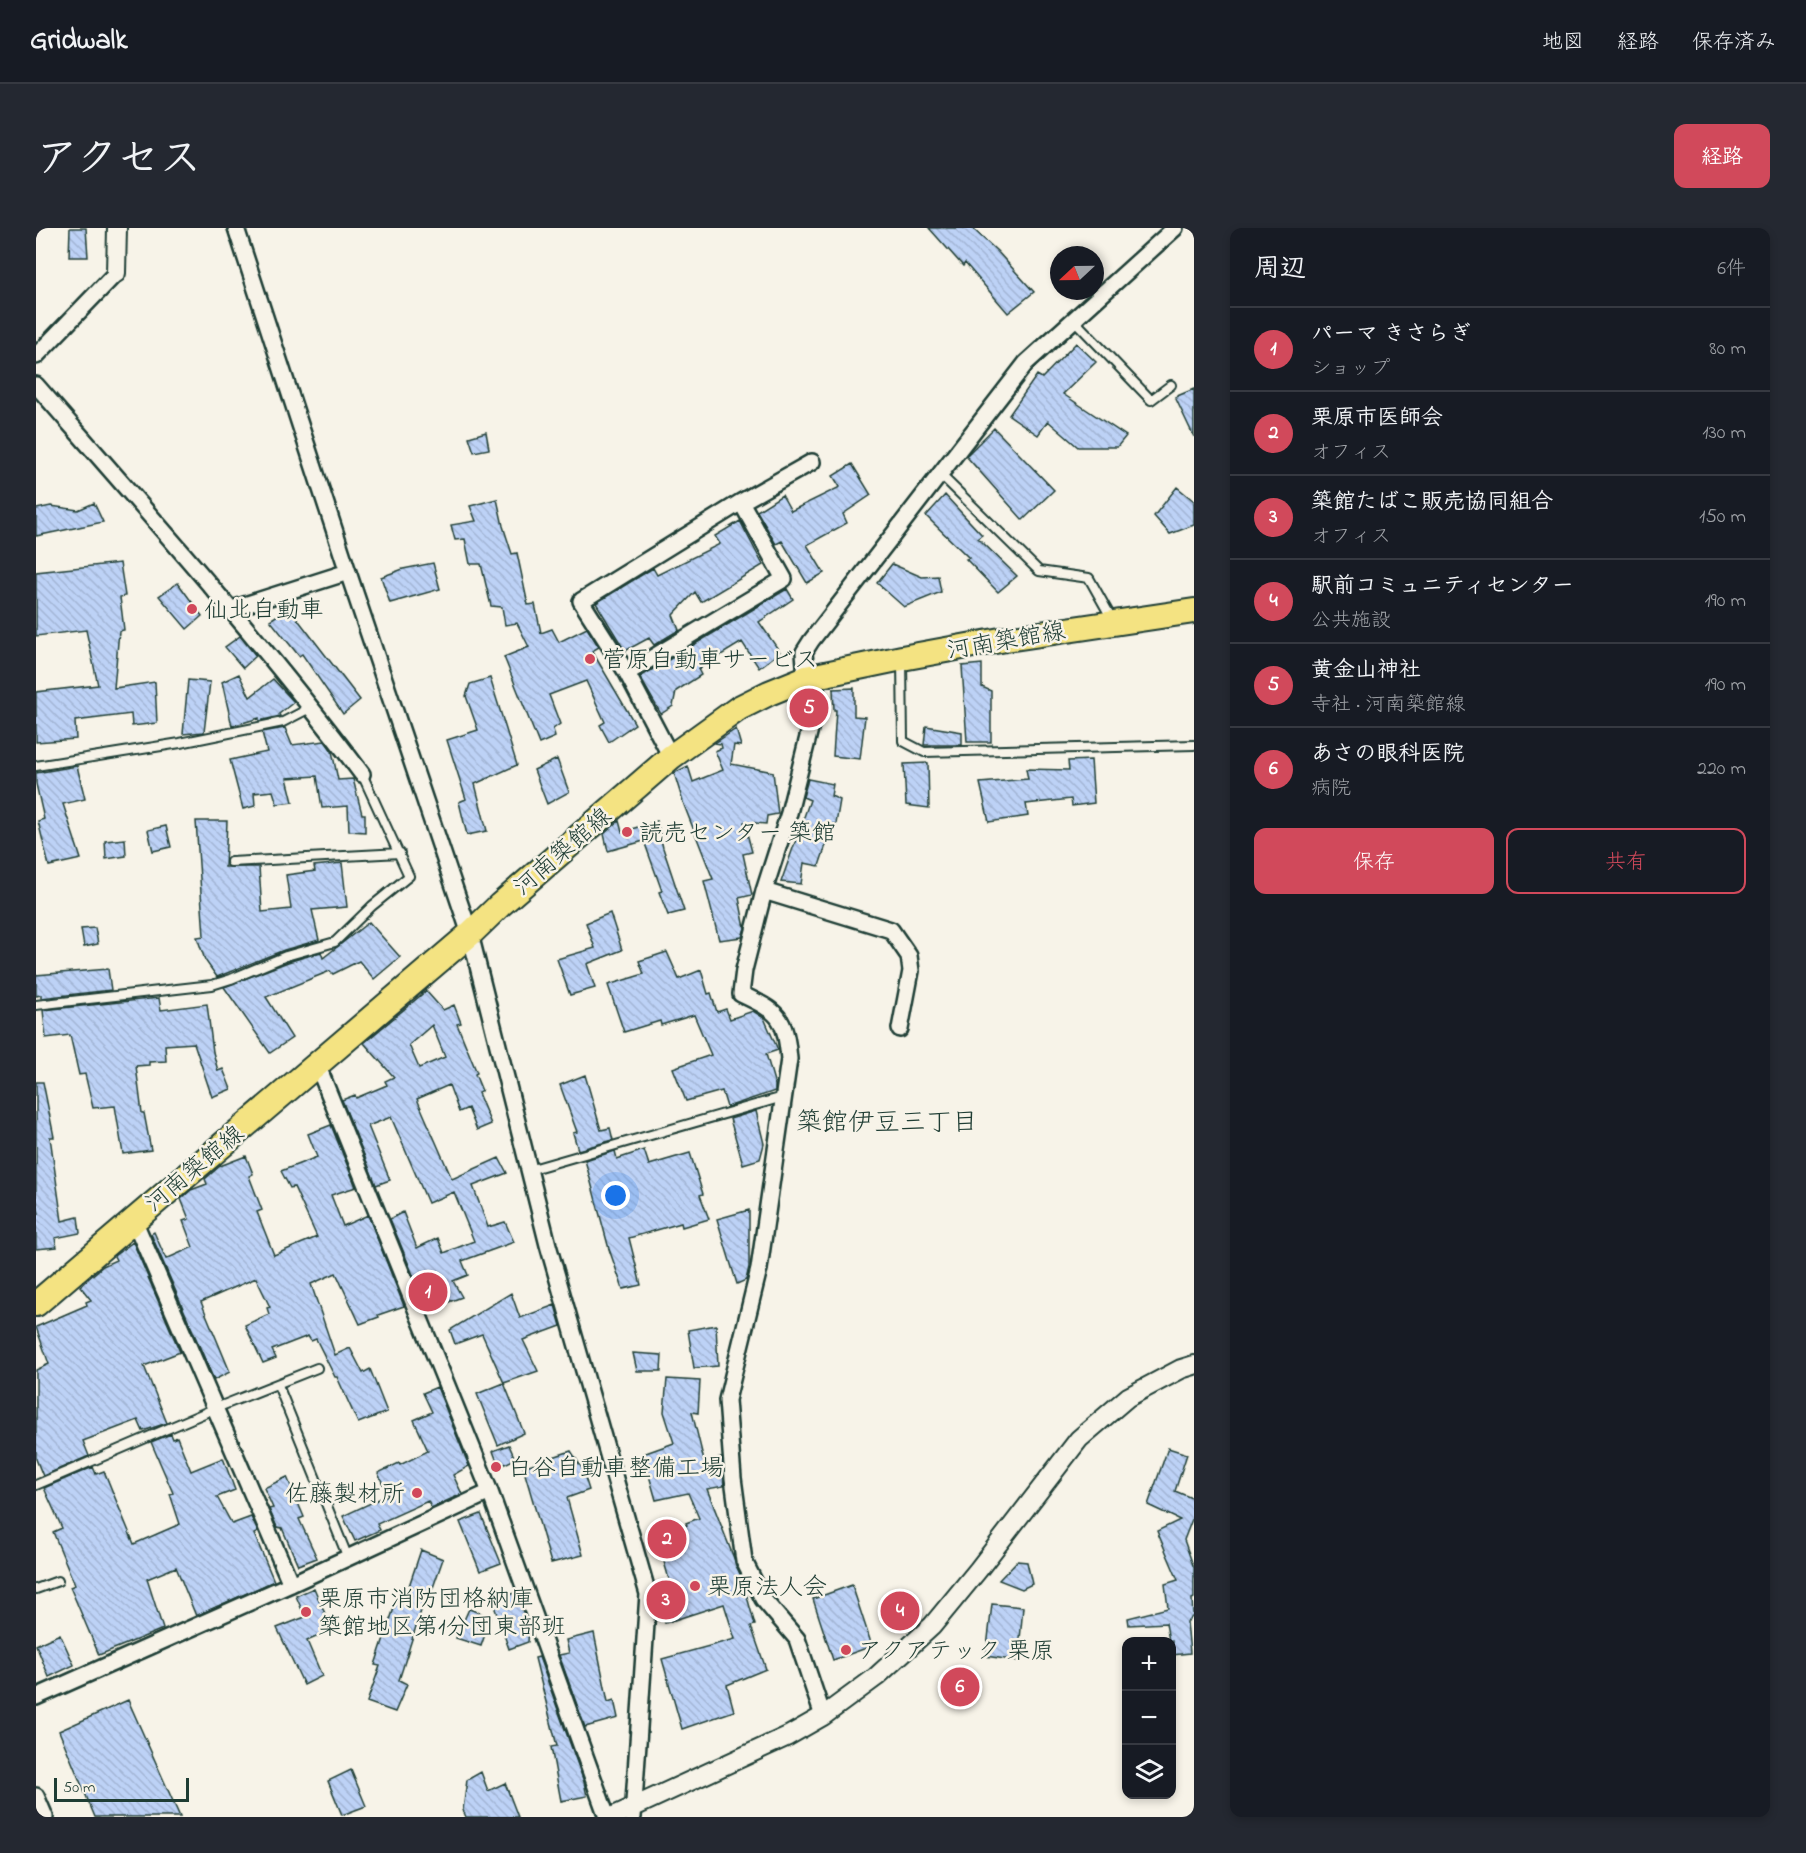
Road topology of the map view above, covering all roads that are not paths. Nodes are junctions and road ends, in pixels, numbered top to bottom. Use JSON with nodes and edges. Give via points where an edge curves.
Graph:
{"nodes":[{"id":1,"x":117,"y":228,"type":"edge"},
{"id":2,"x":236,"y":228,"type":"edge"},
{"id":3,"x":1175,"y":228,"type":"edge"},
{"id":4,"x":116,"y":273,"type":"joint"},
{"id":5,"x":1074,"y":320,"type":"junction"},
{"id":6,"x":36,"y":356,"type":"edge"},
{"id":7,"x":36,"y":385,"type":"edge"},
{"id":8,"x":1171,"y":385,"type":"dead end"},
{"id":9,"x":812,"y":462,"type":"dead end"},
{"id":10,"x":940,"y":474,"type":"junction"},
{"id":11,"x":741,"y":501,"type":"junction"},
{"id":12,"x":348,"y":572,"type":"junction"},
{"id":13,"x":232,"y":609,"type":"junction"},
{"id":14,"x":1194,"y":611,"type":"edge"},
{"id":15,"x":1114,"y":623,"type":"junction"},
{"id":16,"x":902,"y":658,"type":"junction"},
{"id":17,"x":627,"y":673,"type":"junction"},
{"id":18,"x":811,"y":677,"type":"junction"},
{"id":19,"x":312,"y":707,"type":"junction"},
{"id":20,"x":1194,"y":745,"type":"edge"},
{"id":21,"x":671,"y":757,"type":"junction"},
{"id":22,"x":36,"y":766,"type":"edge"},
{"id":23,"x":362,"y":774,"type":"joint"},
{"id":24,"x":400,"y":853,"type":"junction"},
{"id":25,"x":231,"y":862,"type":"dead end"},
{"id":26,"x":764,"y":891,"type":"junction"},
{"id":27,"x":470,"y":934,"type":"junction"},
{"id":28,"x":36,"y":1005,"type":"edge"},
{"id":29,"x":900,"y":1029,"type":"dead end"},
{"id":30,"x":317,"y":1064,"type":"junction"},
{"id":31,"x":783,"y":1097,"type":"junction"},
{"id":32,"x":529,"y":1170,"type":"junction"},
{"id":33,"x":134,"y":1220,"type":"junction"},
{"id":34,"x":37,"y":1301,"type":"edge"},
{"id":35,"x":1194,"y":1365,"type":"edge"},
{"id":36,"x":317,"y":1368,"type":"dead end"},
{"id":37,"x":278,"y":1385,"type":"junction"},
{"id":38,"x":216,"y":1407,"type":"junction"},
{"id":39,"x":36,"y":1485,"type":"edge"},
{"id":40,"x":490,"y":1492,"type":"junction"},
{"id":41,"x":348,"y":1558,"type":"junction"},
{"id":42,"x":58,"y":1581,"type":"dead end"},
{"id":43,"x":291,"y":1584,"type":"junction"},
{"id":44,"x":36,"y":1589,"type":"edge"},
{"id":45,"x":36,"y":1698,"type":"edge"},
{"id":46,"x":823,"y":1716,"type":"junction"},
{"id":47,"x":36,"y":1796,"type":"edge"},
{"id":48,"x":634,"y":1812,"type":"edge"},
{"id":49,"x":45,"y":1817,"type":"edge"},
{"id":50,"x":607,"y":1817,"type":"edge"},
{"id":51,"x":612,"y":1817,"type":"edge"}],
"edges":[{"from":1,"to":4,"type":"street"},
{"from":2,"to":12,"type":"street"},
{"from":3,"to":5,"type":"street"},
{"from":4,"to":6,"type":"street"},
{"from":5,"to":8,"type":"lane","via":[[1151,400]]},
{"from":5,"to":10,"type":"street","via":[[1026,363]]},
{"from":7,"to":13,"type":"street"},
{"from":9,"to":11,"type":"street"},
{"from":10,"to":15,"type":"lane","via":[[1040,571],[1089,578]]},
{"from":10,"to":18,"type":"street","via":[[804,652]]},
{"from":11,"to":17,"type":"street","via":[[784,579]]},
{"from":11,"to":17,"type":"street","via":[[581,601]]},
{"from":12,"to":13,"type":"street"},
{"from":12,"to":27,"type":"street"},
{"from":13,"to":19,"type":"street"},
{"from":14,"to":15,"type":"main road","name":"河南築館線"},
{"from":15,"to":16,"type":"main road","name":"河南築館線"},
{"from":16,"to":18,"type":"main road","name":"河南築館線"},
{"from":16,"to":20,"type":"lane","via":[[903,741],[924,752]]},
{"from":17,"to":21,"type":"street"},
{"from":18,"to":21,"type":"main road","name":"河南築館線","via":[[739,708]]},
{"from":18,"to":26,"type":"street","via":[[817,701],[789,813]]},
{"from":19,"to":22,"type":"lane","via":[[283,722]]},
{"from":19,"to":23,"type":"street"},
{"from":21,"to":27,"type":"main road","name":"河南築館線"},
{"from":23,"to":24,"type":"lane"},
{"from":24,"to":25,"type":"lane"},
{"from":24,"to":28,"type":"lane","via":[[409,876],[335,942],[212,985]]},
{"from":26,"to":29,"type":"street","via":[[891,930],[909,956],[911,971]]},
{"from":26,"to":31,"type":"street","via":[[741,994],[771,1009],[786,1032],[789,1059]]},
{"from":27,"to":30,"type":"main road","name":"河南築館線"},
{"from":27,"to":32,"type":"street"},
{"from":30,"to":33,"type":"main road","name":"河南築館線"},
{"from":30,"to":40,"type":"street"},
{"from":31,"to":32,"type":"lane"},
{"from":31,"to":46,"type":"street","via":[[759,1269],[727,1400],[744,1561],[764,1599],[797,1639]]},
{"from":32,"to":48,"type":"street","via":[[648,1594]]},
{"from":33,"to":34,"type":"main road","name":"河南築館線"},
{"from":33,"to":38,"type":"street"},
{"from":35,"to":46,"type":"street","via":[[1128,1396],[1079,1439],[932,1626],[876,1677]]},
{"from":36,"to":37,"type":"lane"},
{"from":37,"to":38,"type":"lane"},
{"from":37,"to":41,"type":"lane"},
{"from":38,"to":39,"type":"lane"},
{"from":38,"to":43,"type":"street"},
{"from":40,"to":41,"type":"street"},
{"from":40,"to":50,"type":"street"},
{"from":41,"to":43,"type":"street"},
{"from":42,"to":44,"type":"lane"},
{"from":43,"to":45,"type":"street"},
{"from":46,"to":48,"type":"street"},
{"from":47,"to":49,"type":"street"},
{"from":48,"to":51,"type":"street"}]}
